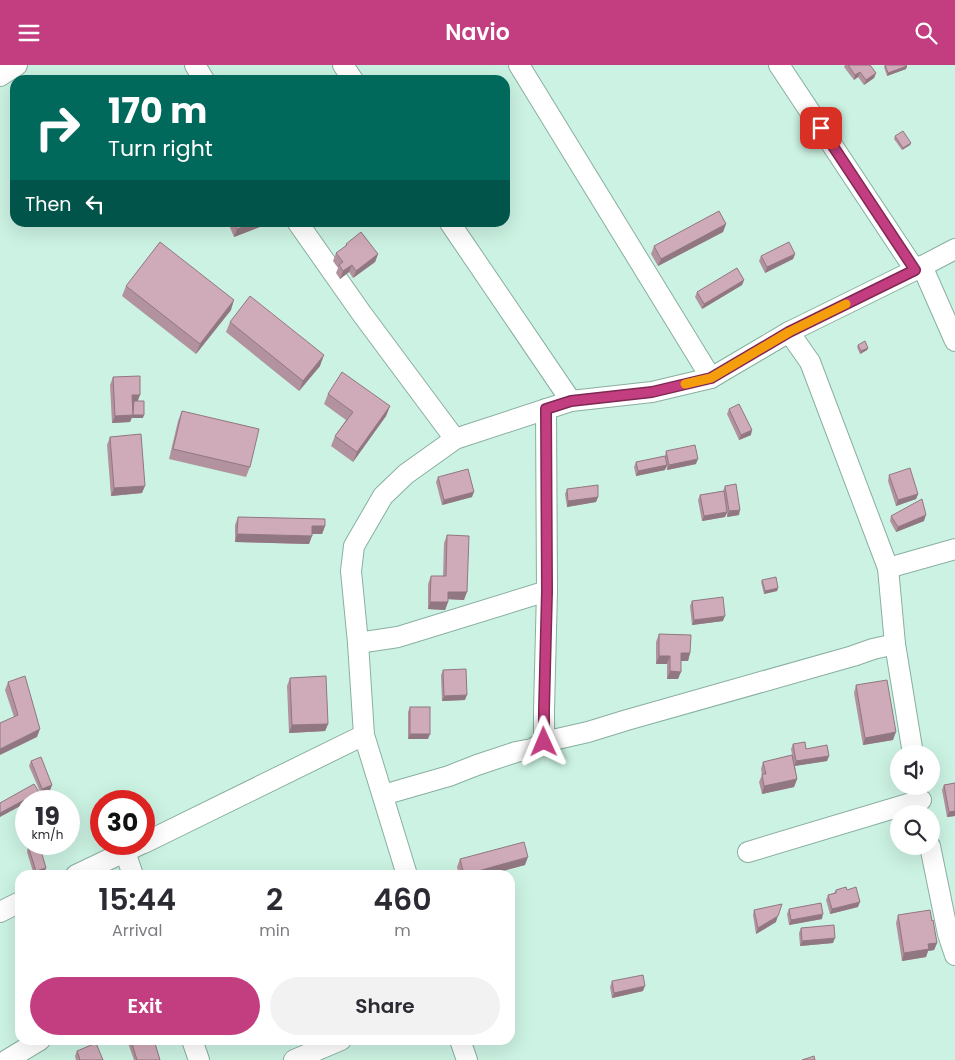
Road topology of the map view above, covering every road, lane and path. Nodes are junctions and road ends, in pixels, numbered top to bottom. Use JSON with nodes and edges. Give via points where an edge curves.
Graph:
{"nodes":[{"id":1,"x":17,"y":65,"type":"edge"},
{"id":2,"x":519,"y":65,"type":"edge"},
{"id":3,"x":779,"y":65,"type":"edge"},
{"id":4,"x":0,"y":77,"type":"edge"},
{"id":5,"x":301,"y":227,"type":"edge"},
{"id":6,"x":453,"y":227,"type":"edge"},
{"id":7,"x":955,"y":249,"type":"edge"},
{"id":8,"x":919,"y":268,"type":"junction"},
{"id":9,"x":789,"y":332,"type":"junction"},
{"id":10,"x":955,"y":341,"type":"edge"},
{"id":11,"x":711,"y":378,"type":"junction"},
{"id":12,"x":571,"y":401,"type":"junction"},
{"id":13,"x":546,"y":409,"type":"junction"},
{"id":14,"x":455,"y":439,"type":"junction"},
{"id":15,"x":955,"y":549,"type":"edge"},
{"id":16,"x":888,"y":568,"type":"junction"},
{"id":17,"x":547,"y":591,"type":"junction"},
{"id":18,"x":358,"y":643,"type":"junction"},
{"id":19,"x":895,"y":645,"type":"junction"},
{"id":20,"x":364,"y":735,"type":"junction"},
{"id":21,"x":544,"y":742,"type":"junction"},
{"id":22,"x":912,"y":745,"type":"edge"},
{"id":23,"x":383,"y":795,"type":"junction"},
{"id":24,"x":921,"y":800,"type":"edge"},
{"id":25,"x":155,"y":837,"type":"edge"},
{"id":26,"x":748,"y":852,"type":"dead end"},
{"id":27,"x":118,"y":855,"type":"edge"},
{"id":28,"x":136,"y":855,"type":"edge"},
{"id":29,"x":932,"y":855,"type":"edge"},
{"id":30,"x":87,"y":870,"type":"edge"},
{"id":31,"x":134,"y":870,"type":"edge"},
{"id":32,"x":406,"y":870,"type":"edge"},
{"id":33,"x":15,"y":904,"type":"edge"},
{"id":34,"x":0,"y":912,"type":"edge"},
{"id":35,"x":955,"y":955,"type":"edge"},
{"id":36,"x":32,"y":1045,"type":"edge"},
{"id":37,"x":194,"y":1045,"type":"edge"},
{"id":38,"x":329,"y":1045,"type":"edge"},
{"id":39,"x":462,"y":1045,"type":"edge"},
{"id":40,"x":6,"y":1060,"type":"edge"},
{"id":41,"x":199,"y":1060,"type":"edge"},
{"id":42,"x":294,"y":1060,"type":"edge"},
{"id":43,"x":467,"y":1060,"type":"edge"}],
"edges":[{"from":1,"to":4,"type":"street"},
{"from":2,"to":11,"type":"street"},
{"from":3,"to":8,"type":"street"},
{"from":5,"to":14,"type":"street"},
{"from":6,"to":12,"type":"street"},
{"from":7,"to":8,"type":"street"},
{"from":8,"to":9,"type":"street"},
{"from":8,"to":10,"type":"street"},
{"from":9,"to":11,"type":"street"},
{"from":9,"to":16,"type":"street","via":[[810,362]]},
{"from":11,"to":12,"type":"street","via":[[652,392]]},
{"from":12,"to":13,"type":"street"},
{"from":13,"to":14,"type":"street"},
{"from":13,"to":17,"type":"street"},
{"from":14,"to":18,"type":"street","via":[[406,474],[383,496],[354,546],[350,571]]},
{"from":15,"to":16,"type":"street"},
{"from":16,"to":19,"type":"street"},
{"from":17,"to":18,"type":"street","via":[[398,637]]},
{"from":17,"to":21,"type":"street"},
{"from":18,"to":20,"type":"street"},
{"from":19,"to":21,"type":"street"},
{"from":19,"to":22,"type":"street"},
{"from":20,"to":23,"type":"street"},
{"from":20,"to":25,"type":"street"},
{"from":21,"to":23,"type":"street","via":[[532,749]]},
{"from":23,"to":32,"type":"street"},
{"from":24,"to":26,"type":"street"},
{"from":27,"to":30,"type":"street"},
{"from":28,"to":31,"type":"street"},
{"from":29,"to":35,"type":"street"},
{"from":33,"to":34,"type":"street"},
{"from":36,"to":40,"type":"street"},
{"from":37,"to":41,"type":"street"},
{"from":38,"to":42,"type":"street"},
{"from":39,"to":43,"type":"street"}]}
